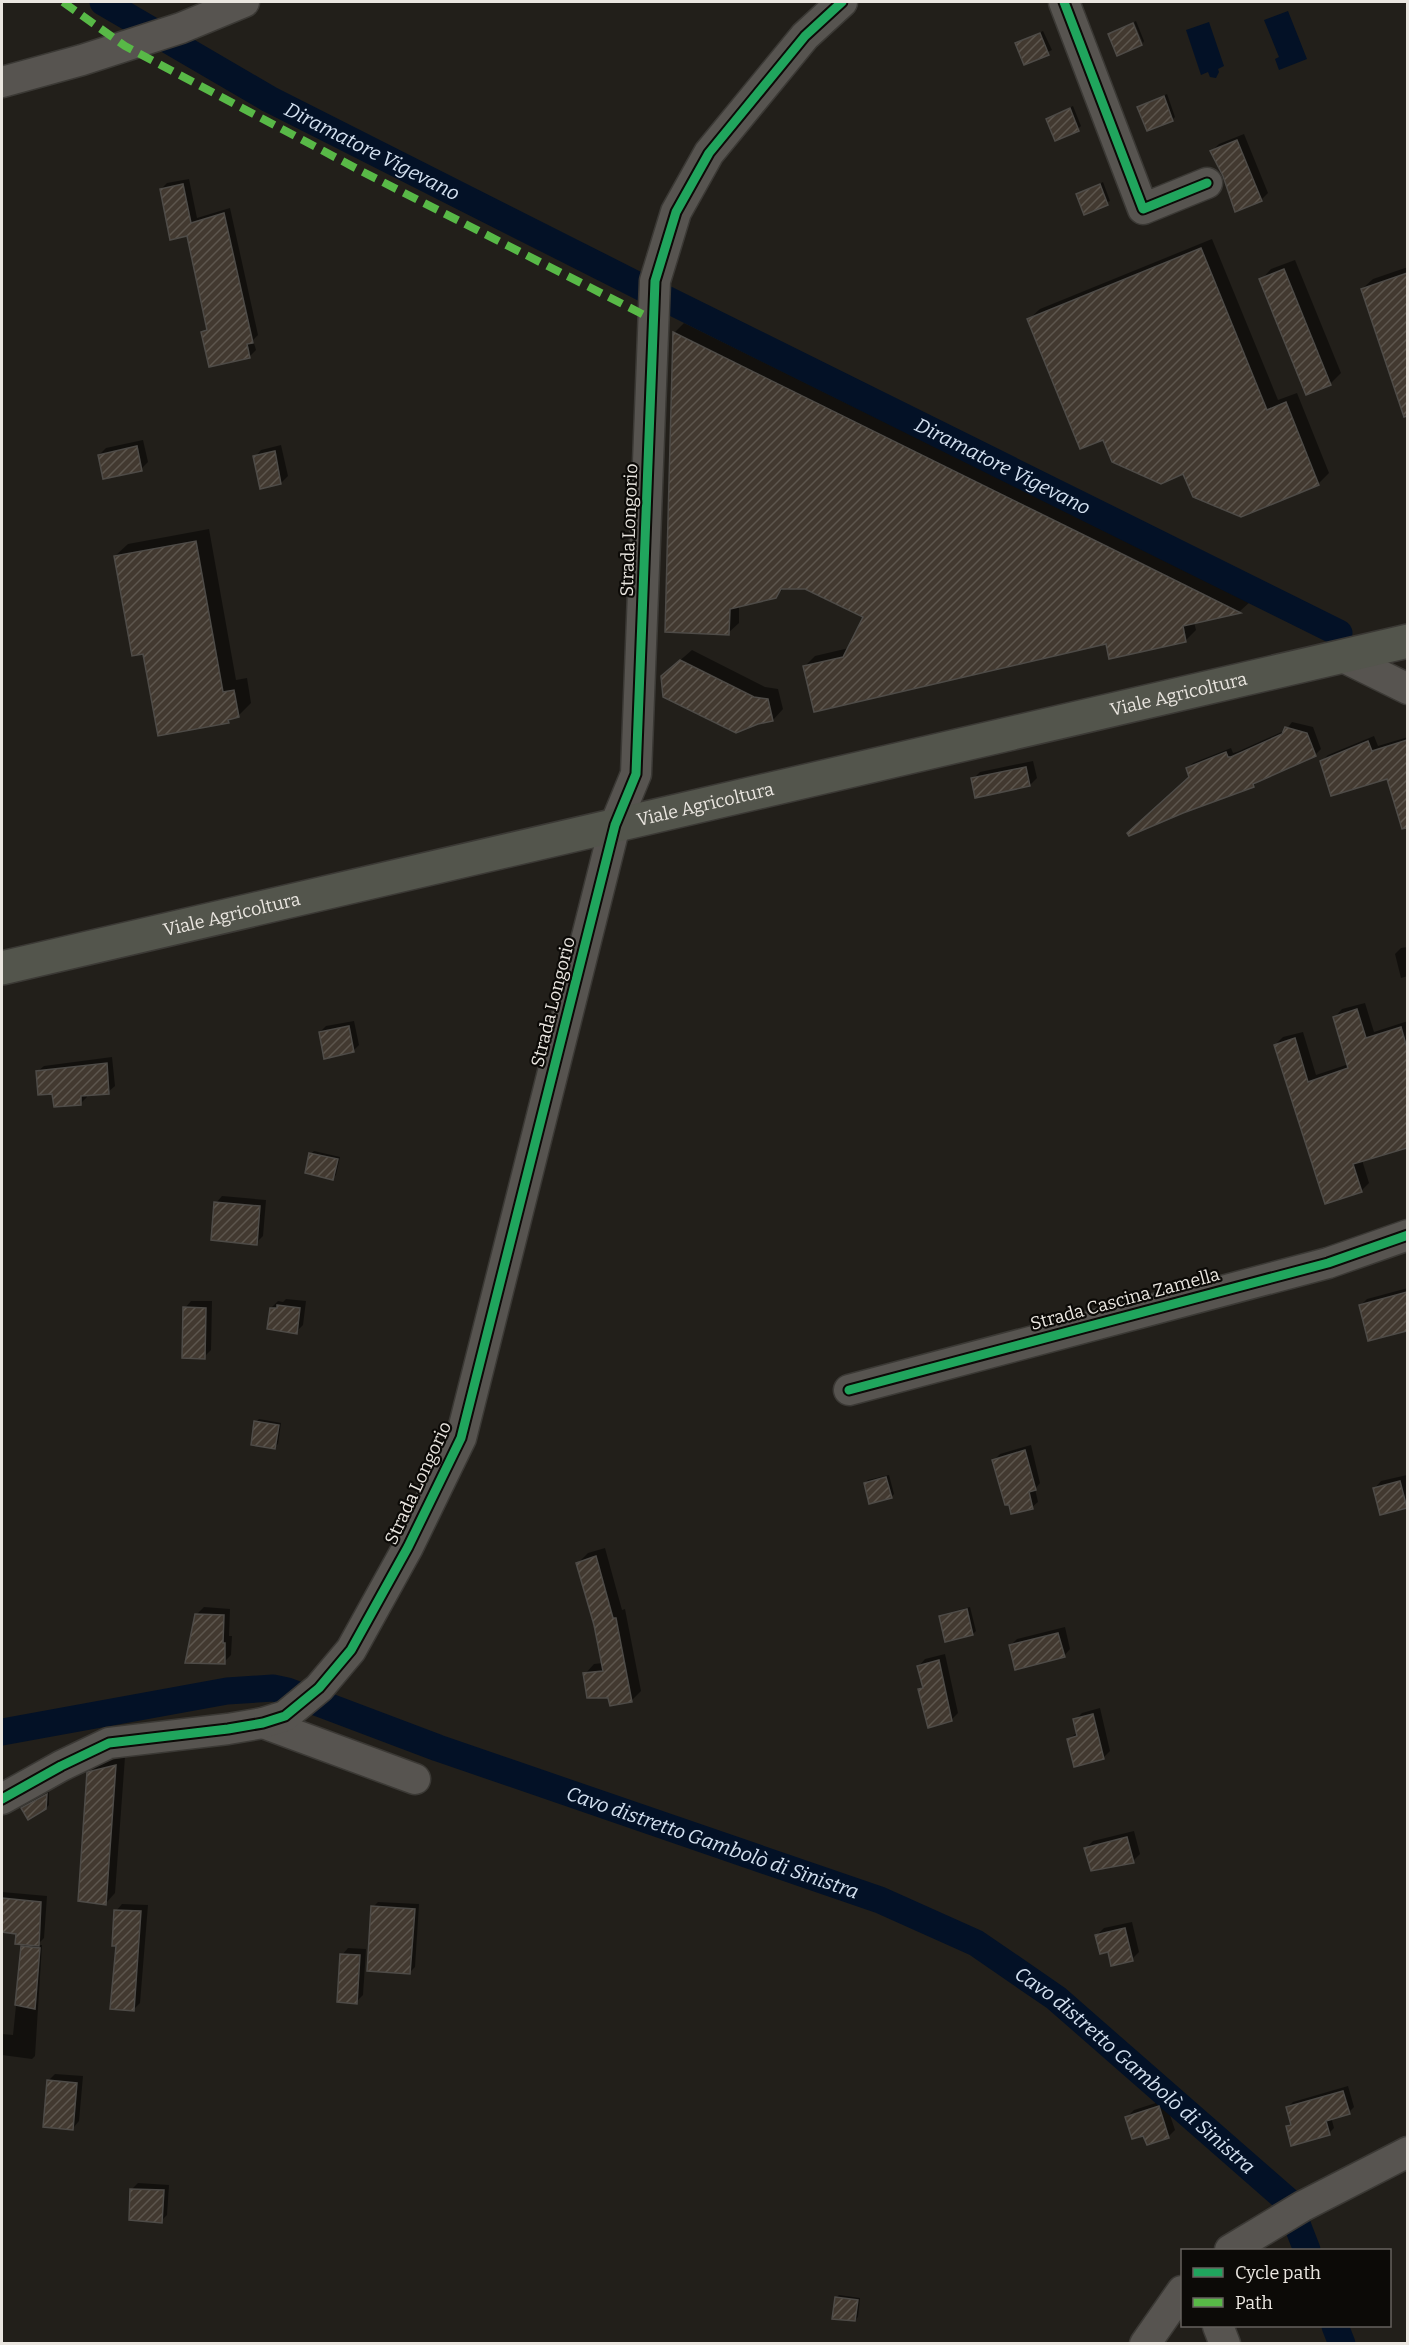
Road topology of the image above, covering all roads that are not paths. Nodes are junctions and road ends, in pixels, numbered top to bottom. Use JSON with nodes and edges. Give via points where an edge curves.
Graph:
{"nodes":[{"id":1,"x":244,"y":2,"type":"edge"},
{"id":2,"x":843,"y":2,"type":"edge"},
{"id":3,"x":1064,"y":2,"type":"edge"},
{"id":4,"x":2,"y":82,"type":"edge"},
{"id":5,"x":1207,"y":183,"type":"dead end"},
{"id":6,"x":1407,"y":641,"type":"edge"},
{"id":7,"x":1346,"y":655,"type":"junction"},
{"id":8,"x":1407,"y":689,"type":"edge"},
{"id":9,"x":615,"y":825,"type":"junction"},
{"id":10,"x":2,"y":968,"type":"edge"},
{"id":11,"x":1407,"y":1235,"type":"edge"},
{"id":12,"x":849,"y":1390,"type":"dead end"},
{"id":13,"x":263,"y":1723,"type":"junction"},
{"id":14,"x":415,"y":1779,"type":"dead end"},
{"id":15,"x":2,"y":1799,"type":"edge"},
{"id":16,"x":1407,"y":2152,"type":"edge"},
{"id":17,"x":1232,"y":2249,"type":"edge"},
{"id":18,"x":1181,"y":2292,"type":"edge"},
{"id":19,"x":1219,"y":2327,"type":"edge"},
{"id":20,"x":1144,"y":2343,"type":"edge"},
{"id":21,"x":1225,"y":2343,"type":"edge"}],
"edges":[{"from":1,"to":4,"type":"street","via":[[182,28]]},
{"from":2,"to":9,"type":"street","name":"Strada Longorio","via":[[805,36],[709,153],[676,212],[656,281],[636,774]]},
{"from":3,"to":5,"type":"street","via":[[1143,209]]},
{"from":6,"to":7,"type":"main road","name":"Viale Agricoltura"},
{"from":7,"to":8,"type":"street"},
{"from":7,"to":9,"type":"main road","name":"Viale Agricoltura"},
{"from":9,"to":10,"type":"main road","name":"Viale Agricoltura"},
{"from":9,"to":13,"type":"street","name":"Strada Longorio","via":[[460,1438],[408,1547],[351,1650],[308,1697],[285,1716]]},
{"from":11,"to":12,"type":"street","name":"Strada Cascina Zamella","via":[[1328,1263]]},
{"from":13,"to":14,"type":"street"},
{"from":13,"to":15,"type":"street","name":"Strada Longorio","via":[[110,1743]]},
{"from":16,"to":17,"type":"street"},
{"from":18,"to":20,"type":"street"},
{"from":19,"to":21,"type":"street"}]}
